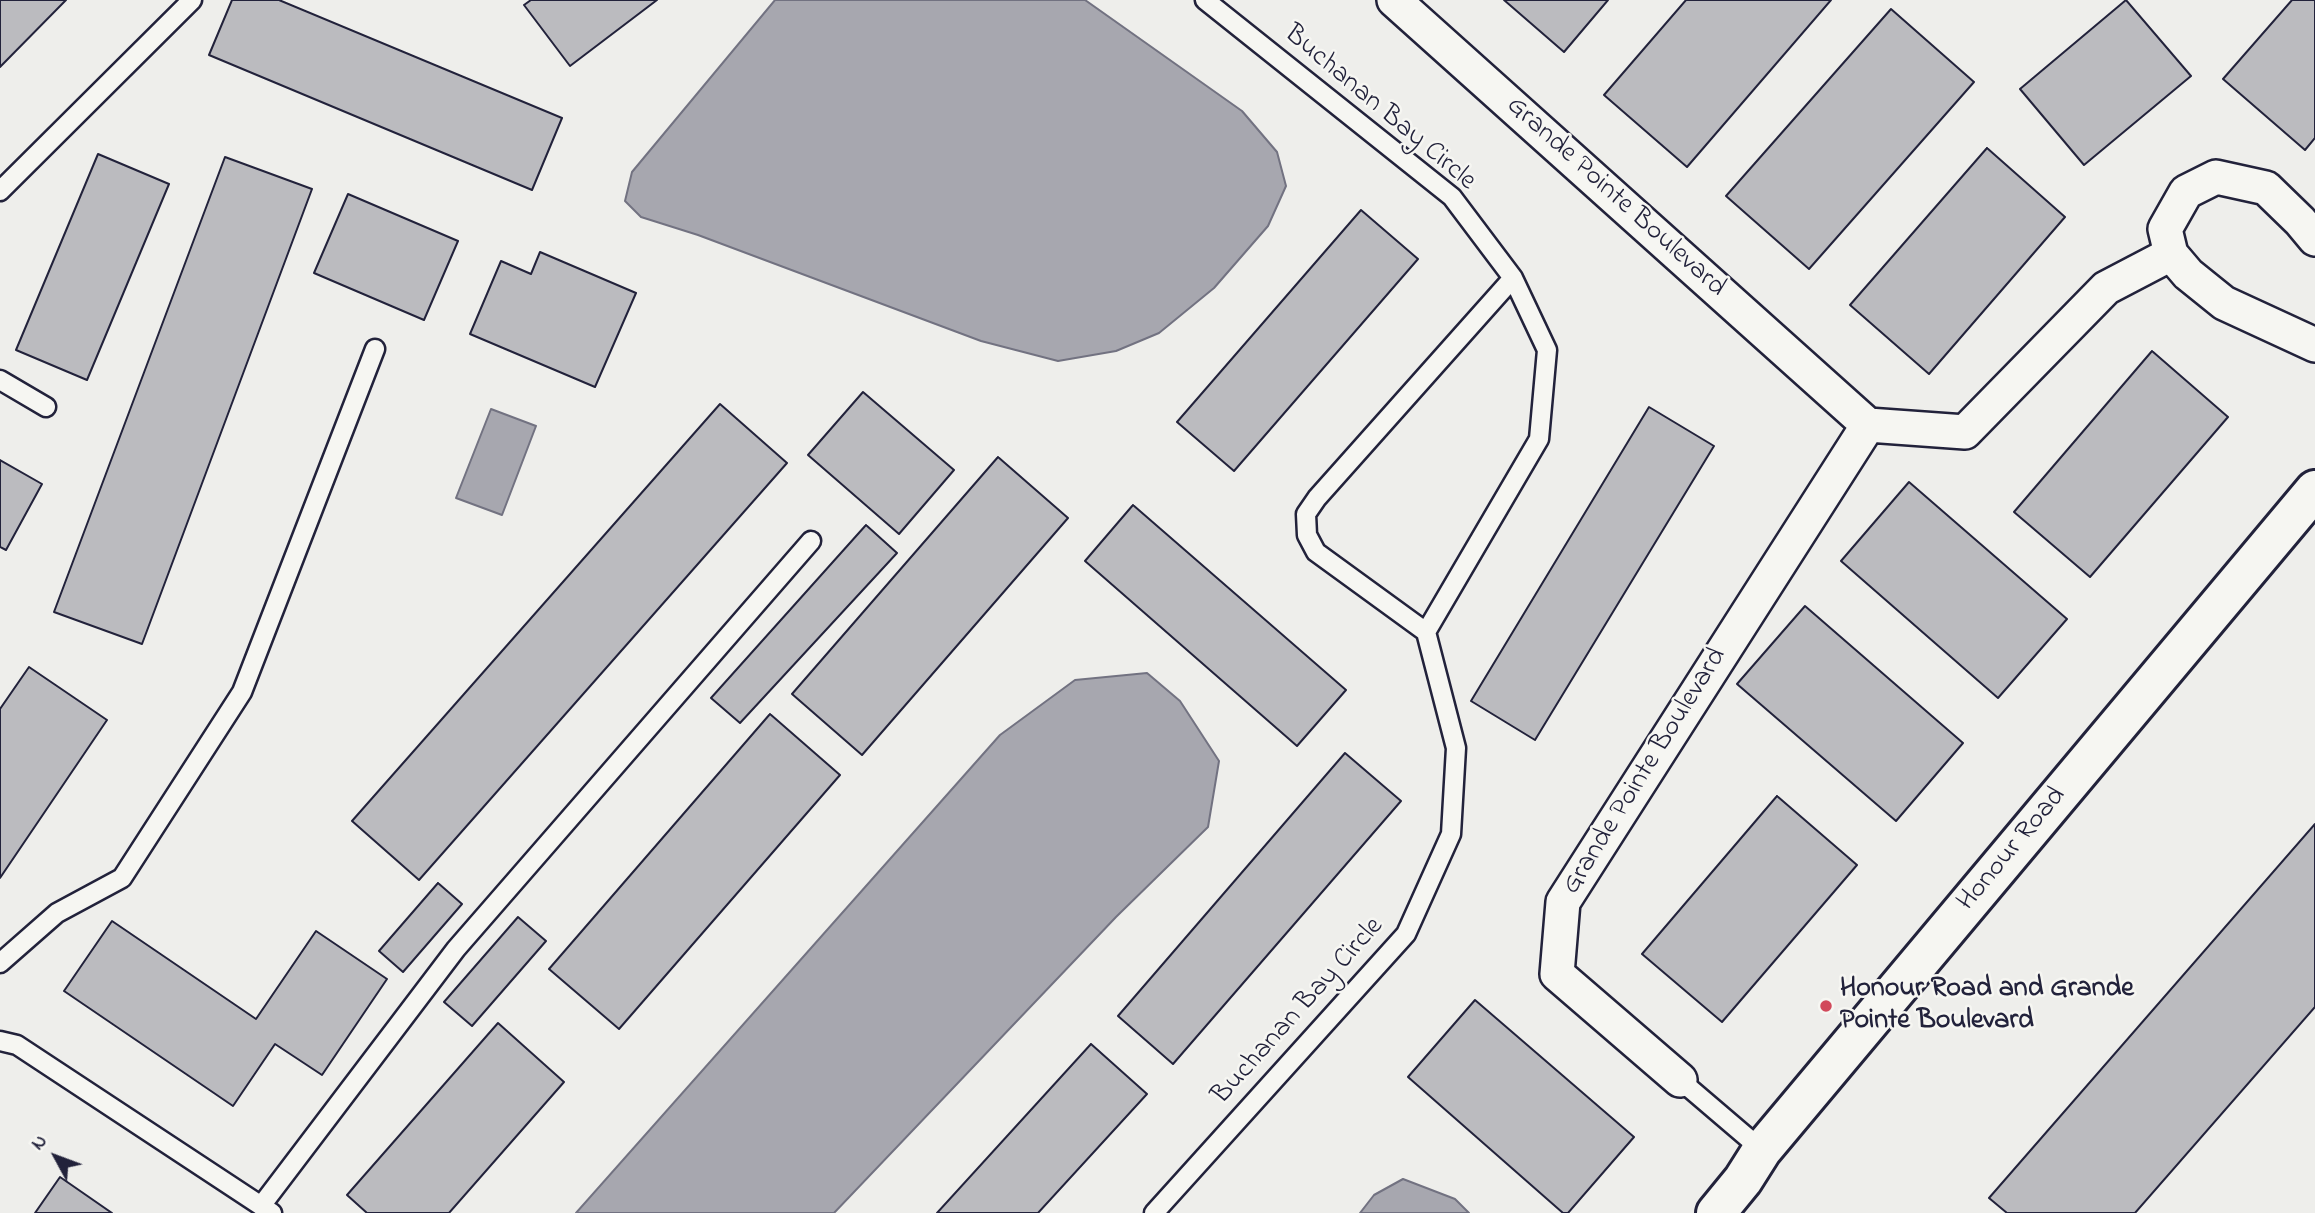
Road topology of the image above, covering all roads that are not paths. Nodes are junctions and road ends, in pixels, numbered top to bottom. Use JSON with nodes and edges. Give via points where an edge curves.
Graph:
{"nodes":[{"id":1,"x":192,"y":0,"type":"edge"},
{"id":2,"x":1205,"y":0,"type":"edge"},
{"id":3,"x":1394,"y":0,"type":"edge"},
{"id":4,"x":0,"y":191,"type":"edge"},
{"id":5,"x":2315,"y":238,"type":"edge"},
{"id":6,"x":2171,"y":254,"type":"junction"},
{"id":7,"x":1513,"y":278,"type":"junction"},
{"id":8,"x":2315,"y":345,"type":"edge"},
{"id":9,"x":375,"y":349,"type":"dead end"},
{"id":10,"x":0,"y":380,"type":"edge"},
{"id":11,"x":46,"y":407,"type":"dead end"},
{"id":12,"x":1868,"y":425,"type":"junction"},
{"id":13,"x":2315,"y":489,"type":"edge"},
{"id":14,"x":811,"y":541,"type":"dead end"},
{"id":15,"x":1426,"y":632,"type":"junction"},
{"id":16,"x":0,"y":963,"type":"edge"},
{"id":17,"x":0,"y":1041,"type":"edge"},
{"id":18,"x":1680,"y":1080,"type":"joint"},
{"id":19,"x":1762,"y":1150,"type":"junction"},
{"id":20,"x":267,"y":1209,"type":"edge"},
{"id":21,"x":1154,"y":1213,"type":"edge"},
{"id":22,"x":1716,"y":1213,"type":"edge"}],
"edges":[{"from":1,"to":4,"type":"lane"},
{"from":2,"to":7,"type":"lane","name":"Buchanan Bay Circle","via":[[1452,197]]},
{"from":3,"to":12,"type":"street","name":"Grande Pointe Boulevard"},
{"from":5,"to":6,"type":"street","via":[[2266,188],[2216,177],[2186,192],[2165,229]]},
{"from":6,"to":8,"type":"street","via":[[2224,303]]},
{"from":6,"to":12,"type":"street","via":[[2106,288],[1965,432]]},
{"from":7,"to":15,"type":"lane","name":"Buchanan Bay Circle","via":[[1547,350],[1539,439]]},
{"from":7,"to":15,"type":"lane","via":[[1306,514],[1307,535],[1316,552]]},
{"from":9,"to":16,"type":"lane","via":[[242,692],[122,878],[57,913]]},
{"from":10,"to":11,"type":"lane"},
{"from":12,"to":18,"type":"street","name":"Grande Pointe Boulevard","via":[[1563,902],[1557,974]]},
{"from":13,"to":19,"type":"street","name":"Honour Road"},
{"from":14,"to":20,"type":"lane","via":[[456,949]]},
{"from":15,"to":21,"type":"lane","name":"Buchanan Bay Circle","via":[[1456,748],[1451,834],[1406,933]]},
{"from":17,"to":20,"type":"lane","via":[[17,1045]]},
{"from":18,"to":19,"type":"lane","name":"Grande Pointe Boulevard"},
{"from":19,"to":22,"type":"street","name":"Honour Road"}]}
